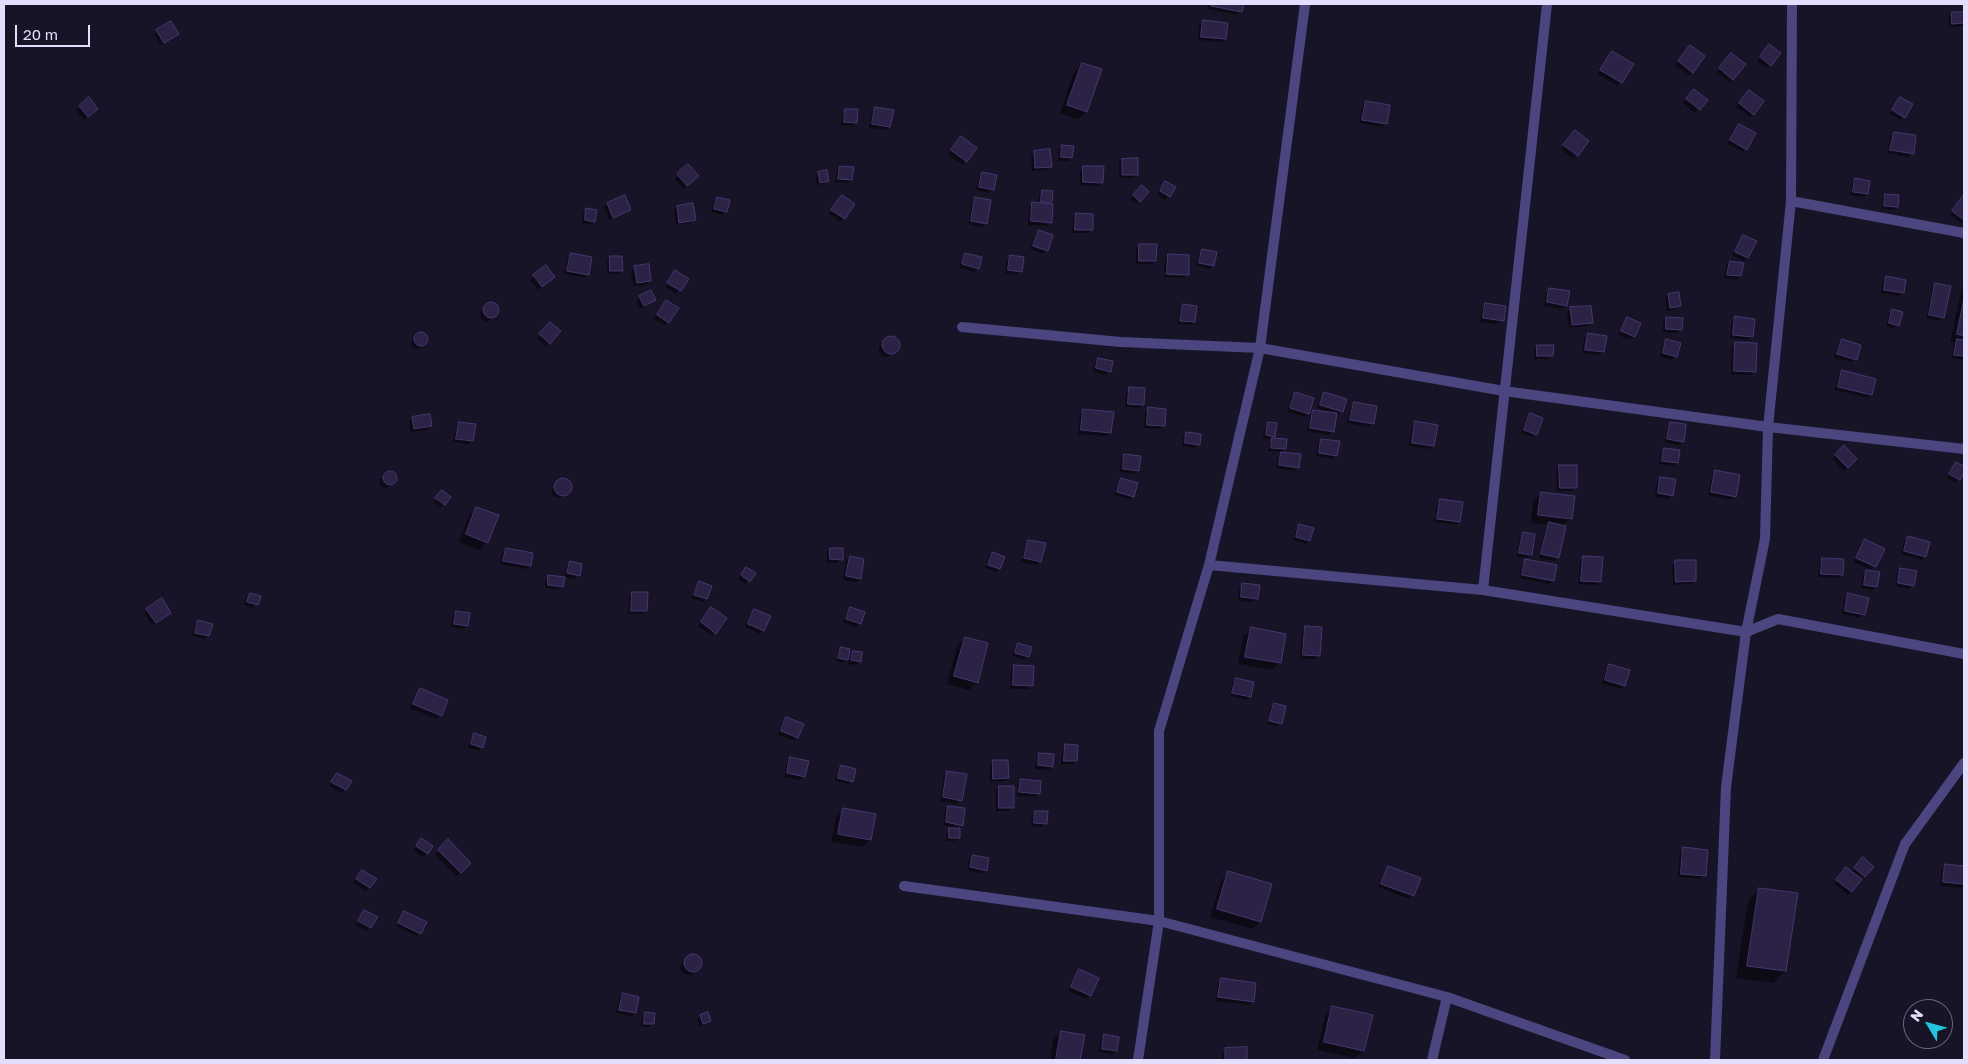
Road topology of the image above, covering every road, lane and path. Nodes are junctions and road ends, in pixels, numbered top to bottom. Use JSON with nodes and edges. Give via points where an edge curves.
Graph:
{"nodes":[{"id":1,"x":1305,"y":4,"type":"edge"},
{"id":2,"x":1547,"y":4,"type":"edge"},
{"id":3,"x":1792,"y":4,"type":"edge"},
{"id":4,"x":1791,"y":201,"type":"junction"},
{"id":5,"x":1964,"y":233,"type":"edge"},
{"id":6,"x":962,"y":327,"type":"dead end"},
{"id":7,"x":1260,"y":348,"type":"junction"},
{"id":8,"x":1504,"y":391,"type":"junction"},
{"id":9,"x":1768,"y":427,"type":"junction"},
{"id":10,"x":1964,"y":449,"type":"edge"},
{"id":11,"x":1210,"y":565,"type":"junction"},
{"id":12,"x":1483,"y":590,"type":"junction"},
{"id":13,"x":1746,"y":632,"type":"junction"},
{"id":14,"x":1964,"y":654,"type":"edge"},
{"id":15,"x":1964,"y":763,"type":"edge"},
{"id":16,"x":904,"y":886,"type":"dead end"},
{"id":17,"x":1159,"y":921,"type":"junction"},
{"id":18,"x":1447,"y":998,"type":"junction"},
{"id":19,"x":1138,"y":1060,"type":"edge"},
{"id":20,"x":1432,"y":1060,"type":"edge"},
{"id":21,"x":1626,"y":1060,"type":"edge"},
{"id":22,"x":1715,"y":1060,"type":"edge"},
{"id":23,"x":1823,"y":1060,"type":"edge"}],
"edges":[{"from":1,"to":7,"type":"street"},
{"from":2,"to":8,"type":"street"},
{"from":3,"to":4,"type":"street"},
{"from":4,"to":5,"type":"street"},
{"from":4,"to":9,"type":"street"},
{"from":6,"to":7,"type":"street","via":[[1121,342]]},
{"from":7,"to":8,"type":"street"},
{"from":7,"to":11,"type":"street"},
{"from":8,"to":9,"type":"street"},
{"from":8,"to":12,"type":"street"},
{"from":9,"to":10,"type":"street"},
{"from":9,"to":13,"type":"street","via":[[1766,539]]},
{"from":11,"to":12,"type":"street"},
{"from":11,"to":17,"type":"street","via":[[1159,731]]},
{"from":12,"to":13,"type":"street"},
{"from":13,"to":14,"type":"street","via":[[1778,619]]},
{"from":13,"to":22,"type":"street","via":[[1726,787]]},
{"from":15,"to":23,"type":"street","via":[[1905,844]]},
{"from":16,"to":17,"type":"street"},
{"from":17,"to":18,"type":"street"},
{"from":17,"to":19,"type":"street"},
{"from":18,"to":20,"type":"street"},
{"from":18,"to":21,"type":"street"}]}
